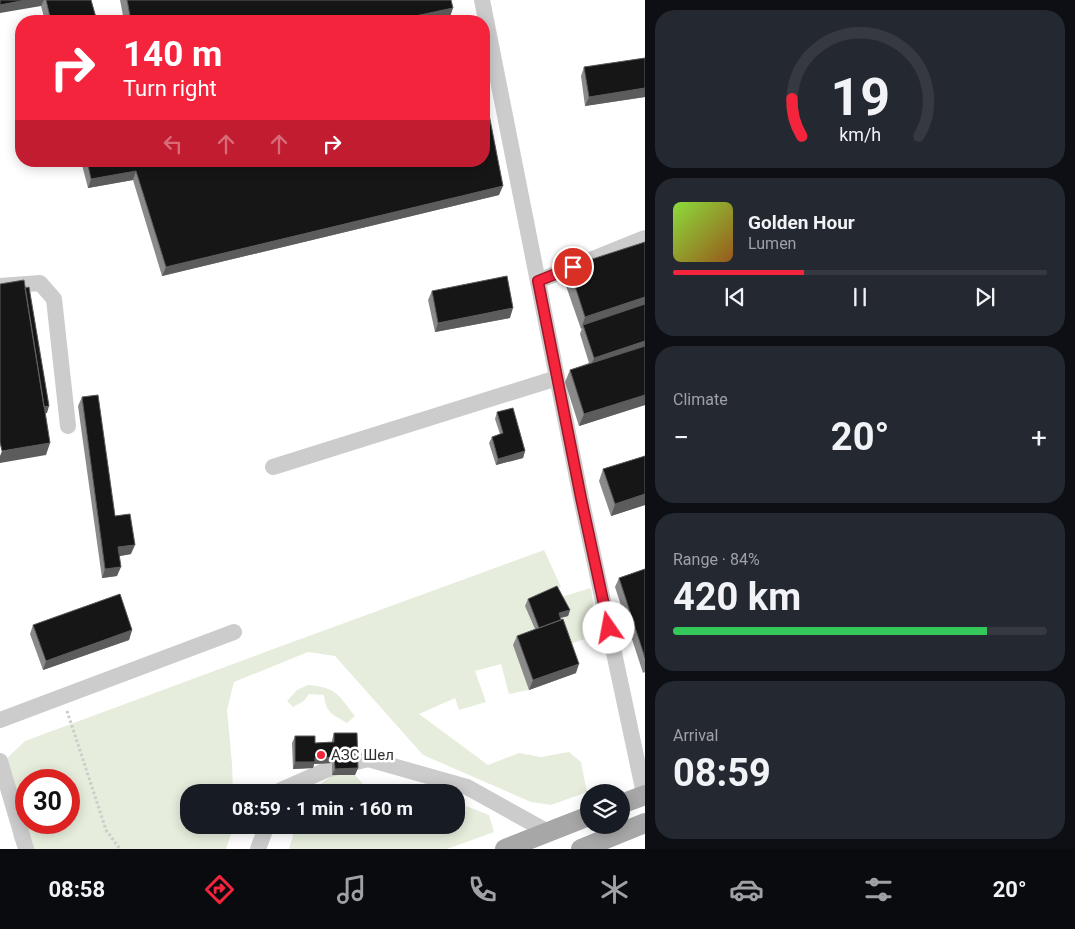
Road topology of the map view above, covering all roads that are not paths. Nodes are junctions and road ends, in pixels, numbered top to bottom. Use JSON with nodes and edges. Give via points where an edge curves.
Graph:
{"nodes":[{"id":1,"x":482,"y":0,"type":"edge"},
{"id":2,"x":485,"y":15,"type":"edge"},
{"id":3,"x":490,"y":40,"type":"edge"},
{"id":4,"x":645,"y":238,"type":"edge"},
{"id":5,"x":538,"y":281,"type":"junction"},
{"id":6,"x":0,"y":286,"type":"edge"},
{"id":7,"x":557,"y":378,"type":"junction"},
{"id":8,"x":68,"y":426,"type":"dead end"},
{"id":9,"x":273,"y":467,"type":"dead end"},
{"id":10,"x":234,"y":632,"type":"dead end"},
{"id":11,"x":0,"y":720,"type":"edge"},
{"id":12,"x":0,"y":761,"type":"edge"},
{"id":13,"x":294,"y":784,"type":"edge"},
{"id":14,"x":459,"y":784,"type":"edge"},
{"id":15,"x":465,"y":785,"type":"edge"},
{"id":16,"x":645,"y":796,"type":"edge"},
{"id":17,"x":630,"y":801,"type":"edge"},
{"id":18,"x":580,"y":820,"type":"edge"},
{"id":19,"x":645,"y":823,"type":"edge"},
{"id":20,"x":548,"y":832,"type":"junction"},
{"id":21,"x":264,"y":834,"type":"edge"},
{"id":22,"x":26,"y":849,"type":"edge"},
{"id":23,"x":258,"y":849,"type":"edge"},
{"id":24,"x":505,"y":849,"type":"edge"},
{"id":25,"x":580,"y":849,"type":"edge"}],
"edges":[{"from":1,"to":2,"type":"street"},
{"from":3,"to":5,"type":"street"},
{"from":4,"to":5,"type":"street"},
{"from":5,"to":7,"type":"street"},
{"from":6,"to":8,"type":"street","via":[[40,283],[54,299]]},
{"from":7,"to":9,"type":"street"},
{"from":7,"to":16,"type":"street"},
{"from":10,"to":11,"type":"street"},
{"from":12,"to":22,"type":"street"},
{"from":13,"to":14,"type":"street","via":[[326,770],[368,760]]},
{"from":15,"to":20,"type":"street"},
{"from":16,"to":17,"type":"main road"},
{"from":18,"to":20,"type":"main road"},
{"from":19,"to":25,"type":"main road"},
{"from":20,"to":24,"type":"main road"},
{"from":21,"to":23,"type":"street"}]}
